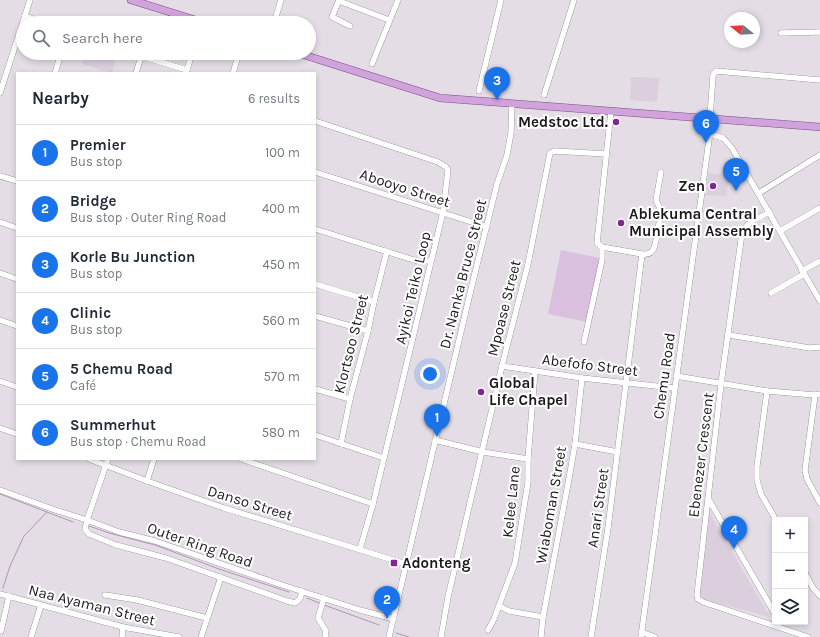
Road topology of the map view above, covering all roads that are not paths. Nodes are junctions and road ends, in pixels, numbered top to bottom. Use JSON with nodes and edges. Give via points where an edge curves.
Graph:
{"nodes":[{"id":1,"x":30,"y":0,"type":"edge"},
{"id":2,"x":131,"y":0,"type":"edge"},
{"id":3,"x":283,"y":0,"type":"edge"},
{"id":4,"x":339,"y":0,"type":"edge"},
{"id":5,"x":398,"y":0,"type":"edge"},
{"id":6,"x":501,"y":0,"type":"edge"},
{"id":7,"x":574,"y":0,"type":"edge"},
{"id":8,"x":24,"y":16,"type":"edge"},
{"id":9,"x":181,"y":16,"type":"edge"},
{"id":10,"x":277,"y":16,"type":"edge"},
{"id":11,"x":279,"y":16,"type":"edge"},
{"id":12,"x":390,"y":20,"type":"junction"},
{"id":13,"x":350,"y":26,"type":"dead end"},
{"id":14,"x":820,"y":32,"type":"edge"},
{"id":15,"x":781,"y":33,"type":"dead end"},
{"id":16,"x":16,"y":41,"type":"edge"},
{"id":17,"x":316,"y":59,"type":"edge"},
{"id":18,"x":59,"y":60,"type":"edge"},
{"id":19,"x":141,"y":60,"type":"edge"},
{"id":20,"x":151,"y":60,"type":"edge"},
{"id":21,"x":190,"y":60,"type":"edge"},
{"id":22,"x":237,"y":60,"type":"edge"},
{"id":23,"x":372,"y":64,"type":"dead end"},
{"id":24,"x":186,"y":71,"type":"edge"},
{"id":25,"x":55,"y":72,"type":"edge"},
{"id":26,"x":136,"y":72,"type":"edge"},
{"id":27,"x":233,"y":72,"type":"edge"},
{"id":28,"x":820,"y":80,"type":"edge"},
{"id":29,"x":479,"y":91,"type":"dead end"},
{"id":30,"x":0,"y":92,"type":"edge"},
{"id":31,"x":544,"y":95,"type":"dead end"},
{"id":32,"x":512,"y":104,"type":"junction"},
{"id":33,"x":611,"y":111,"type":"junction"},
{"id":34,"x":711,"y":118,"type":"junction"},
{"id":35,"x":316,"y":121,"type":"edge"},
{"id":36,"x":820,"y":127,"type":"edge"},
{"id":37,"x":710,"y":134,"type":"junction"},
{"id":38,"x":606,"y":154,"type":"junction"},
{"id":39,"x":820,"y":155,"type":"edge"},
{"id":40,"x":316,"y":172,"type":"edge"},
{"id":41,"x":661,"y":172,"type":"dead end"},
{"id":42,"x":0,"y":176,"type":"edge"},
{"id":43,"x":16,"y":181,"type":"edge"},
{"id":44,"x":759,"y":193,"type":"junction"},
{"id":45,"x":820,"y":208,"type":"edge"},
{"id":46,"x":443,"y":212,"type":"junction"},
{"id":47,"x":770,"y":212,"type":"junction"},
{"id":48,"x":0,"y":222,"type":"edge"},
{"id":49,"x":487,"y":226,"type":"junction"},
{"id":50,"x":16,"y":228,"type":"edge"},
{"id":51,"x":316,"y":229,"type":"edge"},
{"id":52,"x":780,"y":231,"type":"junction"},
{"id":53,"x":602,"y":247,"type":"junction"},
{"id":54,"x":387,"y":251,"type":"junction"},
{"id":55,"x":642,"y":254,"type":"junction"},
{"id":56,"x":431,"y":261,"type":"junction"},
{"id":57,"x":820,"y":261,"type":"edge"},
{"id":58,"x":803,"y":272,"type":"junction"},
{"id":59,"x":0,"y":273,"type":"edge"},
{"id":60,"x":16,"y":278,"type":"edge"},
{"id":61,"x":316,"y":284,"type":"edge"},
{"id":62,"x":771,"y":293,"type":"dead end"},
{"id":63,"x":820,"y":301,"type":"edge"},
{"id":64,"x":374,"y":302,"type":"junction"},
{"id":65,"x":316,"y":316,"type":"edge"},
{"id":66,"x":0,"y":320,"type":"edge"},
{"id":67,"x":16,"y":326,"type":"edge"},
{"id":68,"x":368,"y":331,"type":"junction"},
{"id":69,"x":729,"y":336,"type":"junction"},
{"id":70,"x":584,"y":342,"type":"dead end"},
{"id":71,"x":820,"y":347,"type":"edge"},
{"id":72,"x":502,"y":366,"type":"junction"},
{"id":73,"x":535,"y":371,"type":"junction"},
{"id":74,"x":676,"y":376,"type":"junction"},
{"id":75,"x":582,"y":378,"type":"junction"},
{"id":76,"x":0,"y":382,"type":"edge"},
{"id":77,"x":627,"y":382,"type":"junction"},
{"id":78,"x":721,"y":384,"type":"junction"},
{"id":79,"x":16,"y":387,"type":"edge"},
{"id":80,"x":674,"y":388,"type":"junction"},
{"id":81,"x":316,"y":389,"type":"edge"},
{"id":82,"x":767,"y":391,"type":"junction"},
{"id":83,"x":817,"y":395,"type":"edge"},
{"id":84,"x":350,"y":399,"type":"junction"},
{"id":85,"x":0,"y":428,"type":"edge"},
{"id":86,"x":16,"y":434,"type":"edge"},
{"id":87,"x":316,"y":435,"type":"edge"},
{"id":88,"x":435,"y":440,"type":"junction"},
{"id":89,"x":341,"y":444,"type":"junction"},
{"id":90,"x":575,"y":444,"type":"junction"},
{"id":91,"x":483,"y":452,"type":"junction"},
{"id":92,"x":618,"y":452,"type":"junction"},
{"id":93,"x":384,"y":458,"type":"junction"},
{"id":94,"x":528,"y":459,"type":"junction"},
{"id":95,"x":92,"y":460,"type":"edge"},
{"id":96,"x":108,"y":460,"type":"edge"},
{"id":97,"x":154,"y":460,"type":"edge"},
{"id":98,"x":244,"y":460,"type":"edge"},
{"id":99,"x":106,"y":465,"type":"junction"},
{"id":100,"x":147,"y":481,"type":"junction"},
{"id":101,"x":0,"y":490,"type":"edge"},
{"id":102,"x":708,"y":500,"type":"junction"},
{"id":103,"x":820,"y":503,"type":"edge"},
{"id":104,"x":373,"y":504,"type":"junction"},
{"id":105,"x":774,"y":517,"type":"edge"},
{"id":106,"x":86,"y":523,"type":"junction"},
{"id":107,"x":360,"y":549,"type":"junction"},
{"id":108,"x":406,"y":564,"type":"junction"},
{"id":109,"x":221,"y":577,"type":"junction"},
{"id":110,"x":808,"y":579,"type":"edge"},
{"id":111,"x":302,"y":591,"type":"junction"},
{"id":112,"x":0,"y":594,"type":"edge"},
{"id":113,"x":105,"y":595,"type":"dead end"},
{"id":114,"x":9,"y":596,"type":"junction"},
{"id":115,"x":820,"y":596,"type":"edge"},
{"id":116,"x":324,"y":598,"type":"junction"},
{"id":117,"x":41,"y":605,"type":"junction"},
{"id":118,"x":499,"y":606,"type":"junction"},
{"id":119,"x":772,"y":609,"type":"edge"},
{"id":120,"x":543,"y":617,"type":"junction"},
{"id":121,"x":207,"y":618,"type":"junction"},
{"id":122,"x":394,"y":619,"type":"junction"},
{"id":123,"x":1,"y":624,"type":"edge"},
{"id":124,"x":782,"y":625,"type":"edge"},
{"id":125,"x":123,"y":627,"type":"junction"},
{"id":126,"x":784,"y":629,"type":"junction"},
{"id":127,"x":488,"y":630,"type":"dead end"},
{"id":128,"x":1,"y":631,"type":"dead end"},
{"id":129,"x":641,"y":635,"type":"edge"},
{"id":130,"x":31,"y":637,"type":"edge"},
{"id":131,"x":122,"y":637,"type":"edge"},
{"id":132,"x":179,"y":637,"type":"edge"},
{"id":133,"x":202,"y":637,"type":"edge"},
{"id":134,"x":325,"y":637,"type":"edge"},
{"id":135,"x":389,"y":637,"type":"edge"},
{"id":136,"x":441,"y":637,"type":"edge"},
{"id":137,"x":541,"y":637,"type":"edge"},
{"id":138,"x":591,"y":637,"type":"edge"},
{"id":139,"x":655,"y":637,"type":"edge"},
{"id":140,"x":808,"y":637,"type":"edge"}],
"edges":[{"from":1,"to":8,"type":"street"},
{"from":2,"to":9,"type":"main road"},
{"from":3,"to":10,"type":"street"},
{"from":3,"to":11,"type":"street"},
{"from":4,"to":12,"type":"street"},
{"from":4,"to":13,"type":"street","via":[[332,17]]},
{"from":5,"to":12,"type":"street"},
{"from":6,"to":29,"type":"street"},
{"from":7,"to":31,"type":"street"},
{"from":12,"to":23,"type":"street"},
{"from":14,"to":15,"type":"street"},
{"from":16,"to":30,"type":"street"},
{"from":17,"to":32,"type":"main road","via":[[433,96]]},
{"from":18,"to":25,"type":"street"},
{"from":19,"to":26,"type":"street"},
{"from":20,"to":24,"type":"street"},
{"from":21,"to":24,"type":"street"},
{"from":22,"to":27,"type":"street"},
{"from":28,"to":34,"type":"street","name":"Chemu Road","via":[[716,71],[713,75]]},
{"from":32,"to":33,"type":"main road"},
{"from":32,"to":49,"type":"street","name":"Dr. Nanka Bruce Street","via":[[511,133]]},
{"from":33,"to":34,"type":"main road"},
{"from":33,"to":38,"type":"street"},
{"from":34,"to":36,"type":"main road"},
{"from":34,"to":37,"type":"street","name":"Chemu Road"},
{"from":35,"to":46,"type":"street","name":"Ayikoi Teiko Loop","via":[[443,165],[448,170],[448,175]]},
{"from":37,"to":44,"type":"street","via":[[728,143]]},
{"from":37,"to":74,"type":"street","name":"Chemu Road"},
{"from":38,"to":53,"type":"street","via":[[597,243]]},
{"from":38,"to":72,"type":"street","name":"Mpoase Street","via":[[555,151],[550,153],[528,264]]},
{"from":39,"to":44,"type":"street"},
{"from":40,"to":46,"type":"street","name":"Abooyo Street"},
{"from":41,"to":55,"type":"street","via":[[656,200],[660,209],[655,246],[649,254]]},
{"from":42,"to":43,"type":"street"},
{"from":44,"to":47,"type":"street"},
{"from":45,"to":52,"type":"street"},
{"from":46,"to":49,"type":"street","name":"Abooyo Street"},
{"from":46,"to":56,"type":"street","name":"Ayikoi Teiko Loop"},
{"from":47,"to":52,"type":"street"},
{"from":47,"to":69,"type":"street","name":"Ebenezer Crescent","via":[[748,224],[742,232]]},
{"from":48,"to":50,"type":"street"},
{"from":49,"to":88,"type":"street","name":"Dr. Nanka Bruce Street"},
{"from":51,"to":54,"type":"street"},
{"from":52,"to":58,"type":"street"},
{"from":53,"to":55,"type":"street"},
{"from":53,"to":70,"type":"street","via":[[602,260]]},
{"from":54,"to":56,"type":"street","via":[[417,261]]},
{"from":54,"to":64,"type":"street","name":"Klortsoo Street"},
{"from":55,"to":77,"type":"street","name":"Anari Street"},
{"from":56,"to":93,"type":"street","name":"Ayikoi Teiko Loop"},
{"from":57,"to":58,"type":"street"},
{"from":58,"to":62,"type":"street"},
{"from":58,"to":63,"type":"street"},
{"from":59,"to":60,"type":"street"},
{"from":61,"to":64,"type":"street"},
{"from":64,"to":68,"type":"street","name":"Klortsoo Street"},
{"from":65,"to":68,"type":"street"},
{"from":66,"to":67,"type":"street"},
{"from":68,"to":84,"type":"street","name":"Klortsoo Street"},
{"from":69,"to":71,"type":"street","via":[[810,348]]},
{"from":69,"to":78,"type":"street","name":"Ebenezer Crescent"},
{"from":72,"to":73,"type":"street","name":"Abefofo Street"},
{"from":72,"to":91,"type":"street","name":"Mpoase Street"},
{"from":73,"to":75,"type":"street","name":"Abefofo Street"},
{"from":73,"to":94,"type":"street","name":"Kelee Lane"},
{"from":74,"to":78,"type":"street"},
{"from":74,"to":80,"type":"street","name":"Chemu Road"},
{"from":75,"to":77,"type":"street","name":"Abefofo Street"},
{"from":75,"to":90,"type":"street","name":"Wiaboman Street"},
{"from":76,"to":79,"type":"street"},
{"from":77,"to":80,"type":"street","name":"Abefofo Street"},
{"from":77,"to":92,"type":"street","name":"Anari Street"},
{"from":78,"to":82,"type":"street"},
{"from":78,"to":102,"type":"street","name":"Ebenezer Crescent"},
{"from":80,"to":129,"type":"street","name":"Chemu Road"},
{"from":81,"to":84,"type":"street"},
{"from":82,"to":83,"type":"street"},
{"from":82,"to":105,"type":"street","via":[[757,480],[761,494]]},
{"from":83,"to":103,"type":"street","via":[[805,470]]},
{"from":84,"to":89,"type":"street","name":"Klortsoo Street"},
{"from":85,"to":86,"type":"street"},
{"from":87,"to":89,"type":"street"},
{"from":88,"to":91,"type":"street"},
{"from":88,"to":108,"type":"street","name":"Dr. Nanka Bruce Street"},
{"from":89,"to":93,"type":"street"},
{"from":90,"to":92,"type":"street"},
{"from":90,"to":120,"type":"street","name":"Wiaboman Street"},
{"from":91,"to":94,"type":"street"},
{"from":91,"to":136,"type":"street","name":"Mpoase Street","via":[[448,597]]},
{"from":92,"to":138,"type":"street","name":"Anari Street"},
{"from":93,"to":104,"type":"street","name":"Ayikoi Teiko Loop"},
{"from":94,"to":118,"type":"street","name":"Kelee Lane","via":[[528,482],[516,563]]},
{"from":95,"to":99,"type":"street","name":"Danso Street"},
{"from":96,"to":99,"type":"street"},
{"from":97,"to":100,"type":"street"},
{"from":98,"to":104,"type":"street"},
{"from":99,"to":100,"type":"street","name":"Danso Street"},
{"from":99,"to":106,"type":"street"},
{"from":100,"to":107,"type":"street","name":"Danso Street","via":[[224,508]]},
{"from":101,"to":106,"type":"street","name":"Outer Ring Road"},
{"from":102,"to":119,"type":"street"},
{"from":102,"to":126,"type":"street","name":"Ebenezer Crescent","via":[[696,591],[698,599]]},
{"from":104,"to":107,"type":"street","name":"Ayikoi Teiko Loop"},
{"from":106,"to":109,"type":"street","via":[[88,534]]},
{"from":106,"to":111,"type":"street","name":"Outer Ring Road","via":[[155,541]]},
{"from":107,"to":108,"type":"street","name":"Danso Street"},
{"from":108,"to":122,"type":"street","name":"Dr. Nanka Bruce Street"},
{"from":109,"to":111,"type":"street","via":[[295,603],[301,598]]},
{"from":109,"to":121,"type":"street"},
{"from":110,"to":115,"type":"street"},
{"from":111,"to":116,"type":"street","name":"Outer Ring Road"},
{"from":112,"to":114,"type":"street","name":"Naa Ayaman Street"},
{"from":113,"to":121,"type":"street","via":[[137,600]]},
{"from":114,"to":117,"type":"street","name":"Naa Ayaman Street"},
{"from":114,"to":123,"type":"street"},
{"from":116,"to":122,"type":"street","name":"Outer Ring Road"},
{"from":116,"to":134,"type":"street","via":[[318,618],[326,631]]},
{"from":117,"to":125,"type":"street","name":"Naa Ayaman Street"},
{"from":117,"to":130,"type":"street"},
{"from":118,"to":120,"type":"street","via":[[509,611]]},
{"from":118,"to":127,"type":"street","name":"Kelee Lane"},
{"from":120,"to":137,"type":"street","name":"Wiaboman Street"},
{"from":121,"to":133,"type":"street"},
{"from":122,"to":135,"type":"street","name":"Dr. Nanka Bruce Street"},
{"from":123,"to":128,"type":"street"},
{"from":124,"to":126,"type":"street"},
{"from":125,"to":131,"type":"street"},
{"from":125,"to":132,"type":"street","name":"Naa Ayaman Street"},
{"from":126,"to":140,"type":"street","name":"Ebenezer Crescent"},
{"from":129,"to":139,"type":"street"}]}
